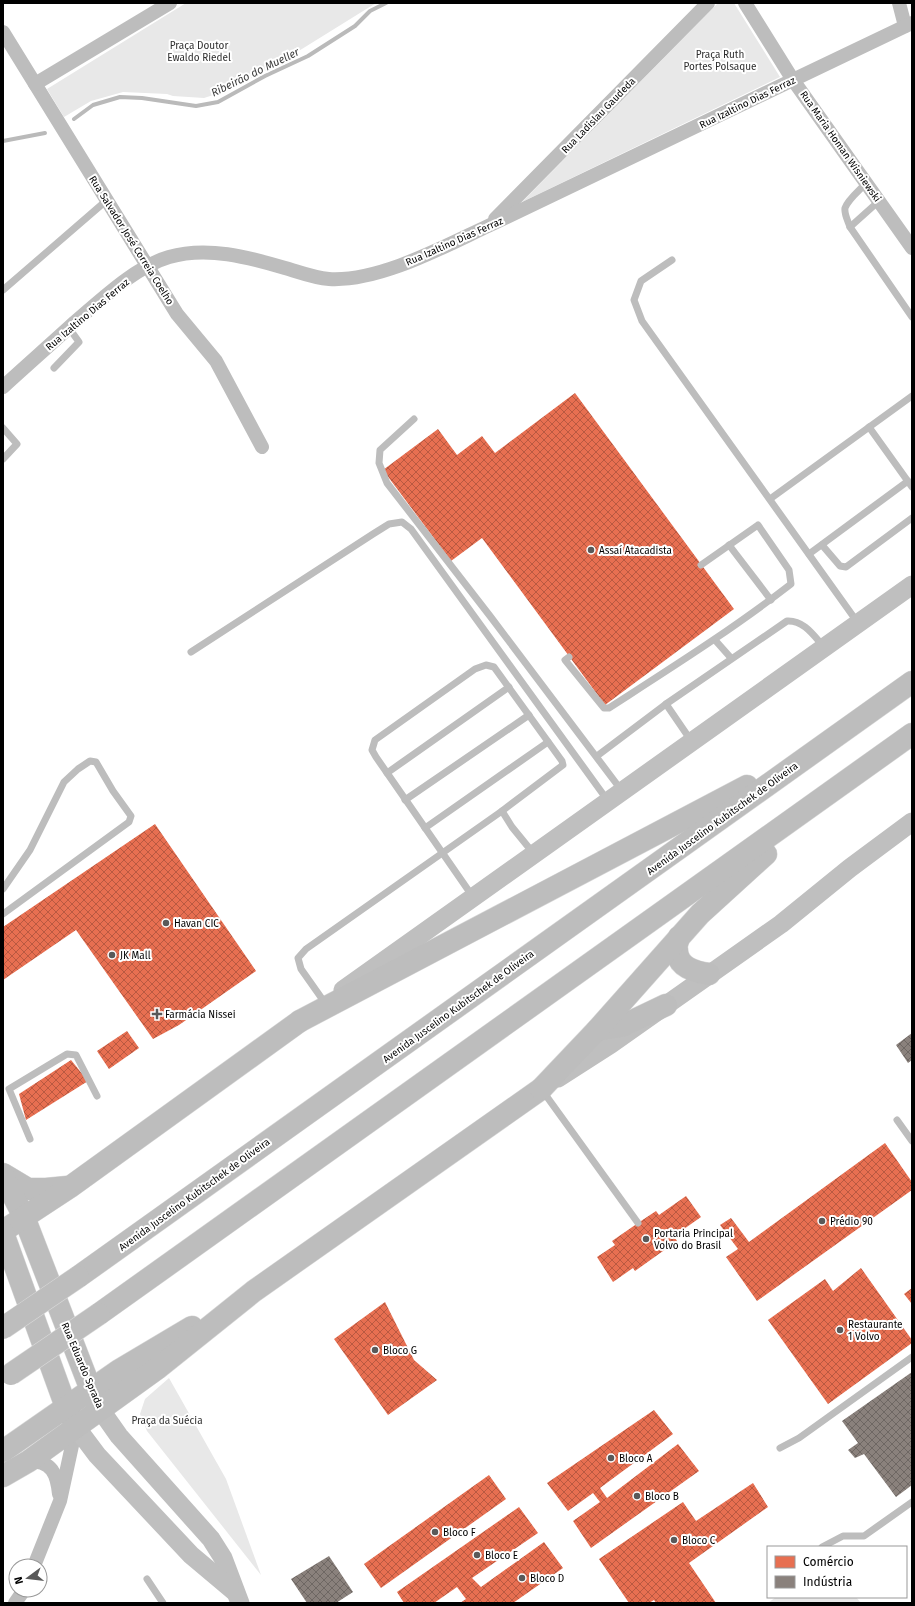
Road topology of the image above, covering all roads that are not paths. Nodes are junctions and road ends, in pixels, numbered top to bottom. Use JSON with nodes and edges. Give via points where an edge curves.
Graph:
{"nodes":[{"id":1,"x":170,"y":3,"type":"edge"},
{"id":2,"x":708,"y":3,"type":"edge"},
{"id":3,"x":745,"y":3,"type":"edge"},
{"id":4,"x":899,"y":3,"type":"edge"},
{"id":5,"x":155,"y":7,"type":"edge"},
{"id":6,"x":908,"y":24,"type":"edge"},
{"id":7,"x":3,"y":32,"type":"edge"},
{"id":8,"x":794,"y":80,"type":"junction"},
{"id":9,"x":35,"y":84,"type":"junction"},
{"id":10,"x":866,"y":183,"type":"junction"},
{"id":11,"x":107,"y":200,"type":"junction"},
{"id":12,"x":879,"y":201,"type":"junction"},
{"id":13,"x":488,"y":226,"type":"junction"},
{"id":14,"x":850,"y":227,"type":"junction"},
{"id":15,"x":912,"y":248,"type":"edge"},
{"id":16,"x":672,"y":260,"type":"dead end"},
{"id":17,"x":148,"y":266,"type":"junction"},
{"id":18,"x":3,"y":290,"type":"edge"},
{"id":19,"x":912,"y":317,"type":"edge"},
{"id":20,"x":69,"y":328,"type":"junction"},
{"id":21,"x":54,"y":368,"type":"dead end"},
{"id":22,"x":3,"y":386,"type":"edge"},
{"id":23,"x":912,"y":396,"type":"edge"},
{"id":24,"x":414,"y":419,"type":"dead end"},
{"id":25,"x":869,"y":427,"type":"junction"},
{"id":26,"x":3,"y":428,"type":"edge"},
{"id":27,"x":262,"y":447,"type":"dead end"},
{"id":28,"x":3,"y":459,"type":"edge"},
{"id":29,"x":910,"y":484,"type":"edge"},
{"id":30,"x":770,"y":499,"type":"junction"},
{"id":31,"x":912,"y":518,"type":"edge"},
{"id":32,"x":729,"y":545,"type":"junction"},
{"id":33,"x":822,"y":545,"type":"junction"},
{"id":34,"x":809,"y":554,"type":"junction"},
{"id":35,"x":701,"y":564,"type":"dead end"},
{"id":36,"x":912,"y":585,"type":"edge"},
{"id":37,"x":770,"y":600,"type":"junction"},
{"id":38,"x":858,"y":623,"type":"junction"},
{"id":39,"x":715,"y":640,"type":"junction"},
{"id":40,"x":824,"y":647,"type":"junction"},
{"id":41,"x":191,"y":652,"type":"dead end"},
{"id":42,"x":567,"y":658,"type":"dead end"},
{"id":43,"x":731,"y":658,"type":"junction"},
{"id":44,"x":912,"y":682,"type":"edge"},
{"id":45,"x":509,"y":687,"type":"junction"},
{"id":46,"x":666,"y":704,"type":"junction"},
{"id":47,"x":529,"y":715,"type":"junction"},
{"id":48,"x":912,"y":734,"type":"edge"},
{"id":49,"x":548,"y":742,"type":"junction"},
{"id":50,"x":692,"y":742,"type":"junction"},
{"id":51,"x":912,"y":742,"type":"edge"},
{"id":52,"x":820,"y":748,"type":"junction"},
{"id":53,"x":597,"y":756,"type":"junction"},
{"id":54,"x":387,"y":773,"type":"junction"},
{"id":55,"x":615,"y":796,"type":"junction"},
{"id":56,"x":405,"y":800,"type":"junction"},
{"id":57,"x":502,"y":811,"type":"junction"},
{"id":58,"x":912,"y":822,"type":"edge"},
{"id":59,"x":425,"y":828,"type":"junction"},
{"id":60,"x":443,"y":853,"type":"junction"},
{"id":61,"x":534,"y":854,"type":"junction"},
{"id":62,"x":3,"y":890,"type":"edge"},
{"id":63,"x":473,"y":897,"type":"junction"},
{"id":64,"x":3,"y":914,"type":"edge"},
{"id":65,"x":679,"y":937,"type":"junction"},
{"id":66,"x":709,"y":974,"type":"junction"},
{"id":67,"x":325,"y":1003,"type":"junction"},
{"id":68,"x":666,"y":1005,"type":"junction"},
{"id":69,"x":300,"y":1021,"type":"junction"},
{"id":70,"x":597,"y":1030,"type":"junction"},
{"id":71,"x":542,"y":1089,"type":"junction"},
{"id":72,"x":97,"y":1096,"type":"dead end"},
{"id":73,"x":897,"y":1120,"type":"dead end"},
{"id":74,"x":30,"y":1140,"type":"dead end"},
{"id":75,"x":912,"y":1141,"type":"edge"},
{"id":76,"x":3,"y":1175,"type":"edge"},
{"id":77,"x":70,"y":1186,"type":"junction"},
{"id":78,"x":24,"y":1217,"type":"junction"},
{"id":79,"x":638,"y":1223,"type":"dead end"},
{"id":80,"x":3,"y":1232,"type":"edge"},
{"id":81,"x":3,"y":1328,"type":"edge"},
{"id":82,"x":912,"y":1357,"type":"edge"},
{"id":83,"x":7,"y":1377,"type":"edge"},
{"id":84,"x":95,"y":1400,"type":"junction"},
{"id":85,"x":66,"y":1407,"type":"junction"},
{"id":86,"x":76,"y":1427,"type":"junction"},
{"id":87,"x":780,"y":1448,"type":"dead end"},
{"id":88,"x":3,"y":1451,"type":"edge"},
{"id":89,"x":29,"y":1461,"type":"junction"},
{"id":90,"x":3,"y":1476,"type":"edge"},
{"id":91,"x":60,"y":1501,"type":"junction"},
{"id":92,"x":912,"y":1502,"type":"edge"},
{"id":93,"x":824,"y":1546,"type":"edge"},
{"id":94,"x":37,"y":1558,"type":"edge"},
{"id":95,"x":147,"y":1579,"type":"dead end"},
{"id":96,"x":238,"y":1598,"type":"edge"},
{"id":97,"x":164,"y":1603,"type":"edge"}],
"edges":[{"from":1,"to":5,"type":"street"},
{"from":2,"to":13,"type":"street","name":"Rua Ladislau Gaudeda"},
{"from":3,"to":8,"type":"street","name":"Rua Maria Homan Wisniewski"},
{"from":4,"to":6,"type":"street"},
{"from":5,"to":9,"type":"street"},
{"from":6,"to":8,"type":"street","name":"Rua Izaltino Dias Ferraz"},
{"from":7,"to":9,"type":"street","name":"Rua Salvador José Correia Coelho"},
{"from":8,"to":10,"type":"street","name":"Rua Maria Homan Wisniewski"},
{"from":8,"to":13,"type":"street","name":"Rua Izaltino Dias Ferraz"},
{"from":9,"to":11,"type":"street","name":"Rua Salvador José Correia Coelho"},
{"from":10,"to":12,"type":"street","name":"Rua Maria Homan Wisniewski"},
{"from":10,"to":14,"type":"lane","via":[[845,208]]},
{"from":11,"to":17,"type":"street","name":"Rua Salvador José Correia Coelho"},
{"from":11,"to":18,"type":"lane"},
{"from":12,"to":14,"type":"lane"},
{"from":12,"to":15,"type":"street","name":"Rua Maria Homan Wisniewski"},
{"from":13,"to":17,"type":"street","name":"Rua Izaltino Dias Ferraz","via":[[385,270],[339,280],[313,277],[249,258],[209,253],[168,257]]},
{"from":14,"to":19,"type":"lane"},
{"from":16,"to":30,"type":"lane","via":[[641,281],[634,300],[642,321]]},
{"from":17,"to":20,"type":"street","name":"Rua Izaltino Dias Ferraz","via":[[101,299]]},
{"from":17,"to":27,"type":"street","name":"Rua Salvador José Correia Coelho","via":[[177,314],[216,361]]},
{"from":20,"to":21,"type":"lane","via":[[79,342]]},
{"from":20,"to":22,"type":"street","name":"Rua Izaltino Dias Ferraz"},
{"from":23,"to":25,"type":"lane"},
{"from":24,"to":53,"type":"lane","via":[[380,450],[379,463],[387,483]]},
{"from":25,"to":29,"type":"lane"},
{"from":25,"to":30,"type":"lane"},
{"from":26,"to":28,"type":"lane","via":[[17,444]]},
{"from":29,"to":33,"type":"lane"},
{"from":30,"to":34,"type":"lane"},
{"from":31,"to":33,"type":"lane","via":[[846,567],[840,566]]},
{"from":32,"to":35,"type":"lane"},
{"from":32,"to":37,"type":"lane"},
{"from":32,"to":37,"type":"lane","via":[[758,525],[791,576],[791,584]]},
{"from":33,"to":34,"type":"lane"},
{"from":34,"to":38,"type":"lane"},
{"from":36,"to":38,"type":"main road"},
{"from":37,"to":39,"type":"lane"},
{"from":38,"to":40,"type":"main road"},
{"from":39,"to":42,"type":"lane","via":[[609,708],[604,708]]},
{"from":39,"to":43,"type":"lane"},
{"from":40,"to":43,"type":"lane","via":[[806,627],[796,620],[787,621]]},
{"from":40,"to":50,"type":"main road"},
{"from":41,"to":55,"type":"lane","via":[[378,530],[388,524],[402,522],[411,529]]},
{"from":43,"to":46,"type":"lane"},
{"from":44,"to":52,"type":"main road","name":"Avenida Juscelino Kubitschek de Oliveira"},
{"from":45,"to":47,"type":"lane"},
{"from":45,"to":54,"type":"lane"},
{"from":45,"to":54,"type":"lane","via":[[494,667],[486,664],[475,669],[375,740],[372,750]]},
{"from":46,"to":50,"type":"lane"},
{"from":46,"to":53,"type":"lane"},
{"from":47,"to":49,"type":"lane"},
{"from":47,"to":56,"type":"lane"},
{"from":48,"to":83,"type":"main road","bridge":true},
{"from":49,"to":57,"type":"lane","via":[[563,765]]},
{"from":49,"to":59,"type":"lane"},
{"from":50,"to":55,"type":"main road"},
{"from":51,"to":65,"type":"main road","via":[[769,852],[720,895]]},
{"from":52,"to":69,"type":"main road"},
{"from":52,"to":81,"type":"main road","name":"Avenida Juscelino Kubitschek de Oliveira","bridge":true},
{"from":53,"to":55,"type":"lane"},
{"from":54,"to":56,"type":"lane"},
{"from":55,"to":61,"type":"main road"},
{"from":56,"to":59,"type":"lane"},
{"from":57,"to":60,"type":"lane"},
{"from":57,"to":61,"type":"lane"},
{"from":58,"to":66,"type":"main road","via":[[781,924]]},
{"from":59,"to":60,"type":"lane"},
{"from":60,"to":63,"type":"lane"},
{"from":60,"to":67,"type":"lane","via":[[306,949],[298,958],[301,969]]},
{"from":61,"to":63,"type":"main road"},
{"from":62,"to":64,"type":"lane","via":[[30,850],[64,782],[90,761],[96,762],[131,816],[131,820]]},
{"from":63,"to":67,"type":"main road"},
{"from":65,"to":66,"type":"main road","via":[[676,950],[680,960],[687,968]]},
{"from":65,"to":70,"type":"main road"},
{"from":66,"to":68,"type":"main road"},
{"from":67,"to":69,"type":"main road"},
{"from":68,"to":70,"type":"main road","via":[[622,1026]]},
{"from":68,"to":71,"type":"main road"},
{"from":69,"to":77,"type":"main road"},
{"from":70,"to":71,"type":"main road"},
{"from":71,"to":79,"type":"lane"},
{"from":71,"to":84,"type":"main road","via":[[254,1291],[158,1368]]},
{"from":72,"to":74,"type":"lane","via":[[76,1055],[67,1054],[9,1089]]},
{"from":73,"to":75,"type":"lane"},
{"from":76,"to":77,"type":"main road","via":[[28,1189]]},
{"from":76,"to":78,"type":"main road","name":"Rua Eduardo Sprada"},
{"from":77,"to":78,"type":"main road"},
{"from":78,"to":80,"type":"main road"},
{"from":78,"to":84,"type":"main road","name":"Rua Eduardo Sprada"},
{"from":80,"to":85,"type":"main road","name":"Rua Eduardo Sprada"},
{"from":82,"to":87,"type":"lane","via":[[799,1438]]},
{"from":84,"to":85,"type":"main road"},
{"from":84,"to":86,"type":"main road"},
{"from":84,"to":96,"type":"main road","name":"Rua Eduardo Sprada","via":[[119,1436],[211,1539],[223,1558]]},
{"from":85,"to":86,"type":"main road","name":"Rua Eduardo Sprada"},
{"from":85,"to":88,"type":"main road"},
{"from":86,"to":89,"type":"main road"},
{"from":86,"to":91,"type":"street"},
{"from":86,"to":96,"type":"main road","name":"Rua Eduardo Sprada","via":[[97,1455],[191,1555]]},
{"from":89,"to":90,"type":"main road"},
{"from":89,"to":91,"type":"street","via":[[44,1464],[51,1469],[57,1479]]},
{"from":91,"to":94,"type":"street"},
{"from":92,"to":93,"type":"lane","via":[[864,1536],[843,1536]]},
{"from":95,"to":97,"type":"lane"}]}
